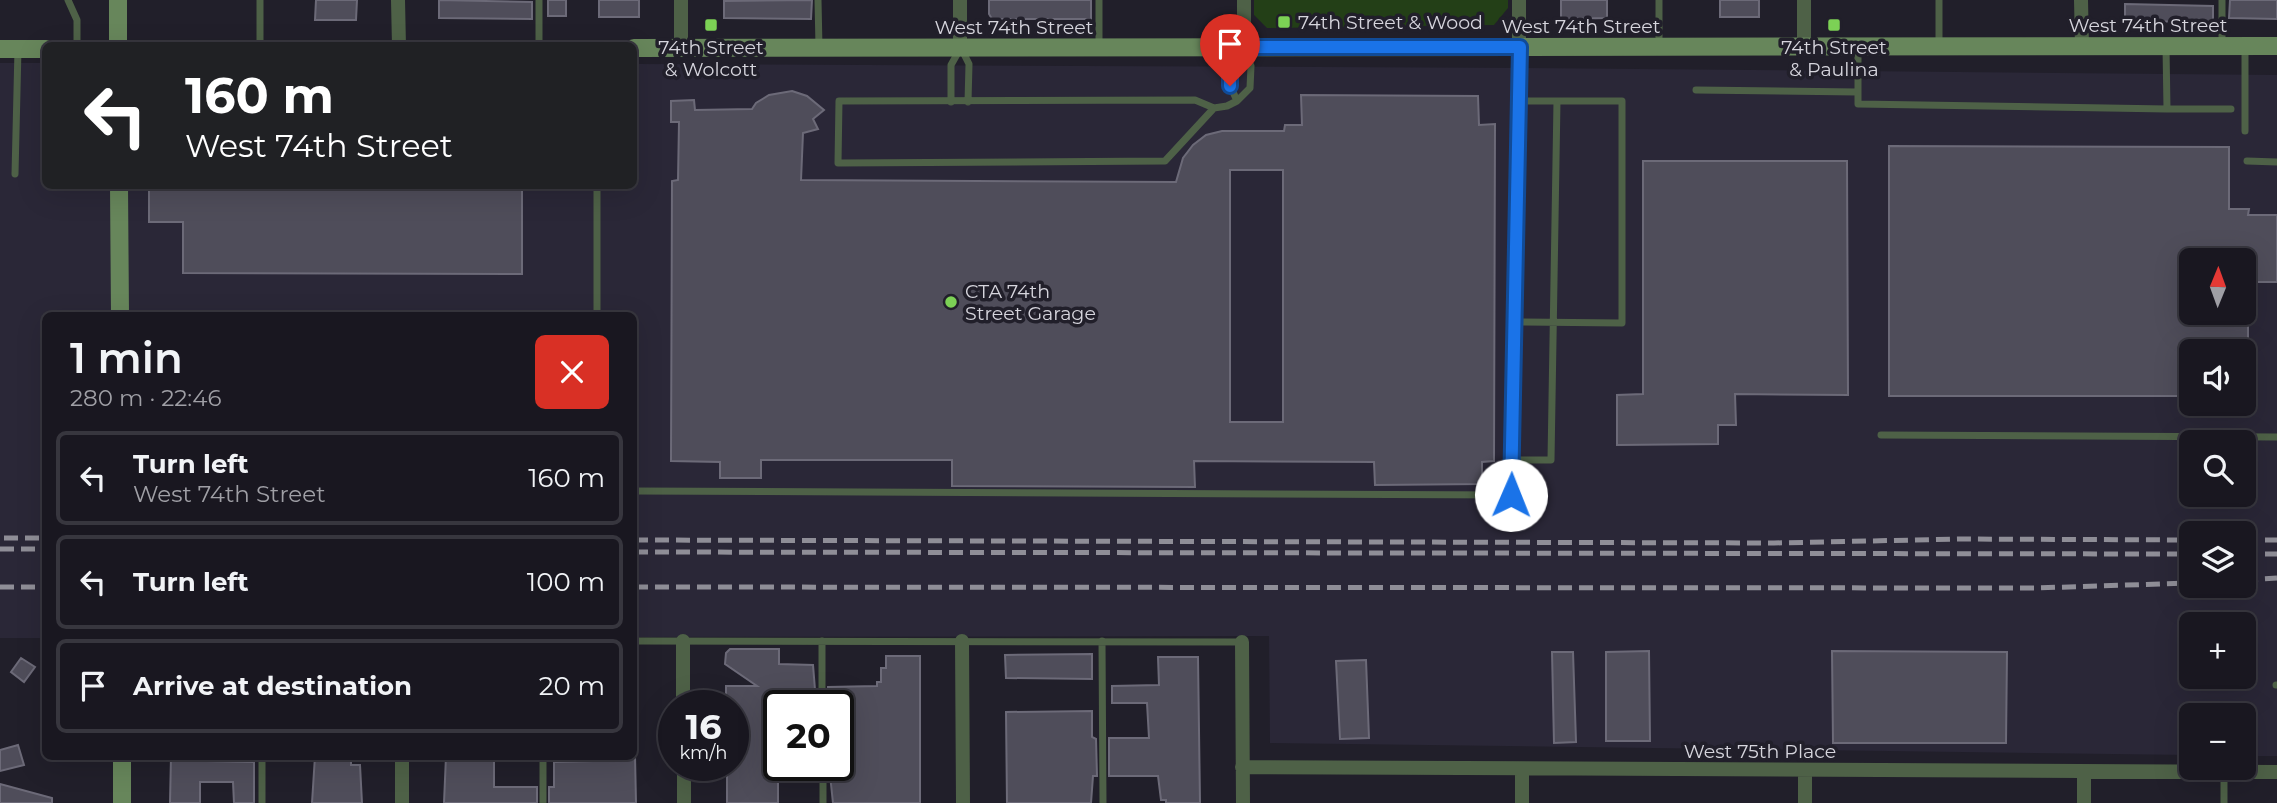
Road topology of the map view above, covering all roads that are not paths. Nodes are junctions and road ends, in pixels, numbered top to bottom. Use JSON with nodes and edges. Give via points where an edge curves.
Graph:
{"nodes":[{"id":1,"x":68,"y":0,"type":"edge"},
{"id":2,"x":118,"y":0,"type":"edge"},
{"id":3,"x":260,"y":0,"type":"edge"},
{"id":4,"x":398,"y":0,"type":"edge"},
{"id":5,"x":539,"y":0,"type":"edge"},
{"id":6,"x":681,"y":0,"type":"edge"},
{"id":7,"x":818,"y":0,"type":"edge"},
{"id":8,"x":960,"y":0,"type":"edge"},
{"id":9,"x":1099,"y":0,"type":"edge"},
{"id":10,"x":1244,"y":0,"type":"edge"},
{"id":11,"x":1519,"y":0,"type":"edge"},
{"id":12,"x":1659,"y":0,"type":"edge"},
{"id":13,"x":1804,"y":0,"type":"edge"},
{"id":14,"x":1939,"y":0,"type":"edge"},
{"id":15,"x":2081,"y":0,"type":"edge"},
{"id":16,"x":2222,"y":0,"type":"edge"},
{"id":17,"x":77,"y":42,"type":"edge"},
{"id":18,"x":118,"y":42,"type":"edge"},
{"id":19,"x":260,"y":42,"type":"edge"},
{"id":20,"x":399,"y":42,"type":"edge"},
{"id":21,"x":539,"y":42,"type":"edge"},
{"id":22,"x":1939,"y":46,"type":"junction"},
{"id":23,"x":2082,"y":46,"type":"junction"},
{"id":24,"x":2166,"y":46,"type":"junction"},
{"id":25,"x":2222,"y":46,"type":"junction"},
{"id":26,"x":2245,"y":46,"type":"junction"},
{"id":27,"x":2277,"y":46,"type":"edge"},
{"id":28,"x":960,"y":47,"type":"junction"},
{"id":29,"x":1099,"y":47,"type":"junction"},
{"id":30,"x":1244,"y":47,"type":"junction"},
{"id":31,"x":1520,"y":47,"type":"junction"},
{"id":32,"x":1660,"y":47,"type":"junction"},
{"id":33,"x":1804,"y":47,"type":"junction"},
{"id":34,"x":1858,"y":47,"type":"junction"},
{"id":35,"x":42,"y":48,"type":"edge"},
{"id":36,"x":637,"y":48,"type":"edge"},
{"id":37,"x":681,"y":48,"type":"junction"},
{"id":38,"x":819,"y":48,"type":"junction"},
{"id":39,"x":9,"y":49,"type":"edge"},
{"id":40,"x":1696,"y":90,"type":"dead end"},
{"id":41,"x":1857,"y":92,"type":"junction"},
{"id":42,"x":1237,"y":101,"type":"junction"},
{"id":43,"x":1518,"y":101,"type":"junction"},
{"id":44,"x":1557,"y":101,"type":"junction"},
{"id":45,"x":951,"y":102,"type":"junction"},
{"id":46,"x":968,"y":102,"type":"junction"},
{"id":47,"x":1214,"y":108,"type":"junction"},
{"id":48,"x":2167,"y":109,"type":"junction"},
{"id":49,"x":2231,"y":109,"type":"dead end"},
{"id":50,"x":2245,"y":131,"type":"dead end"},
{"id":51,"x":2247,"y":161,"type":"dead end"},
{"id":52,"x":2277,"y":162,"type":"edge"},
{"id":53,"x":15,"y":174,"type":"dead end"},
{"id":54,"x":119,"y":189,"type":"edge"},
{"id":55,"x":597,"y":189,"type":"edge"},
{"id":56,"x":120,"y":312,"type":"edge"},
{"id":57,"x":597,"y":312,"type":"edge"},
{"id":58,"x":1514,"y":322,"type":"junction"},
{"id":59,"x":1553,"y":323,"type":"junction"},
{"id":60,"x":1881,"y":435,"type":"dead end"},
{"id":61,"x":2277,"y":437,"type":"edge"},
{"id":62,"x":1512,"y":460,"type":"junction"},
{"id":63,"x":637,"y":491,"type":"edge"},
{"id":64,"x":637,"y":641,"type":"edge"},
{"id":65,"x":683,"y":641,"type":"junction"},
{"id":66,"x":822,"y":641,"type":"junction"},
{"id":67,"x":962,"y":641,"type":"junction"},
{"id":68,"x":1102,"y":641,"type":"junction"},
{"id":69,"x":1242,"y":642,"type":"joint"},
{"id":70,"x":683,"y":690,"type":"edge"},
{"id":71,"x":822,"y":690,"type":"edge"},
{"id":72,"x":122,"y":760,"type":"edge"},
{"id":73,"x":262,"y":760,"type":"edge"},
{"id":74,"x":402,"y":760,"type":"edge"},
{"id":75,"x":543,"y":760,"type":"edge"},
{"id":76,"x":1242,"y":767,"type":"junction"},
{"id":77,"x":1522,"y":769,"type":"junction"},
{"id":78,"x":1805,"y":771,"type":"junction"},
{"id":79,"x":2084,"y":772,"type":"junction"},
{"id":80,"x":2179,"y":772,"type":"edge"},
{"id":81,"x":2256,"y":772,"type":"edge"},
{"id":82,"x":2277,"y":772,"type":"edge"},
{"id":83,"x":2224,"y":780,"type":"edge"},
{"id":84,"x":684,"y":781,"type":"edge"},
{"id":85,"x":823,"y":781,"type":"edge"},
{"id":86,"x":122,"y":803,"type":"edge"},
{"id":87,"x":262,"y":803,"type":"edge"},
{"id":88,"x":402,"y":803,"type":"edge"},
{"id":89,"x":543,"y":803,"type":"edge"},
{"id":90,"x":684,"y":803,"type":"edge"},
{"id":91,"x":823,"y":803,"type":"edge"},
{"id":92,"x":963,"y":803,"type":"edge"},
{"id":93,"x":1103,"y":803,"type":"edge"},
{"id":94,"x":1242,"y":803,"type":"edge"},
{"id":95,"x":1522,"y":803,"type":"edge"},
{"id":96,"x":1805,"y":803,"type":"edge"},
{"id":97,"x":2084,"y":803,"type":"edge"},
{"id":98,"x":2224,"y":803,"type":"edge"}],
"edges":[{"from":1,"to":17,"type":"lane","via":[[77,20]]},
{"from":2,"to":18,"type":"street"},
{"from":3,"to":19,"type":"lane"},
{"from":4,"to":20,"type":"street"},
{"from":5,"to":21,"type":"lane"},
{"from":6,"to":37,"type":"street"},
{"from":7,"to":38,"type":"lane"},
{"from":8,"to":28,"type":"street"},
{"from":9,"to":29,"type":"lane"},
{"from":10,"to":30,"type":"street"},
{"from":11,"to":31,"type":"street"},
{"from":12,"to":32,"type":"lane"},
{"from":13,"to":33,"type":"street"},
{"from":14,"to":22,"type":"lane"},
{"from":15,"to":23,"type":"street"},
{"from":16,"to":25,"type":"lane"},
{"from":22,"to":23,"type":"street","name":"West 74th Street"},
{"from":22,"to":34,"type":"street","name":"West 74th Street"},
{"from":23,"to":24,"type":"street","name":"West 74th Street"},
{"from":24,"to":25,"type":"street","name":"West 74th Street"},
{"from":24,"to":48,"type":"lane"},
{"from":25,"to":26,"type":"street","name":"West 74th Street"},
{"from":26,"to":27,"type":"street","name":"West 74th Street"},
{"from":26,"to":50,"type":"lane"},
{"from":28,"to":29,"type":"street","name":"West 74th Street"},
{"from":28,"to":38,"type":"street","name":"West 74th Street"},
{"from":28,"to":45,"type":"lane","via":[[951,65]]},
{"from":28,"to":46,"type":"lane","via":[[969,64]]},
{"from":29,"to":30,"type":"street","name":"West 74th Street"},
{"from":30,"to":31,"type":"street","name":"West 74th Street"},
{"from":30,"to":42,"type":"lane","via":[[1230,64],[1230,86]]},
{"from":30,"to":42,"type":"lane","via":[[1251,66],[1250,88]]},
{"from":31,"to":32,"type":"street","name":"West 74th Street"},
{"from":31,"to":43,"type":"lane"},
{"from":32,"to":33,"type":"street","name":"West 74th Street"},
{"from":33,"to":34,"type":"street","name":"West 74th Street"},
{"from":34,"to":41,"type":"lane"},
{"from":35,"to":39,"type":"street"},
{"from":36,"to":37,"type":"street","name":"West 74th Street"},
{"from":37,"to":38,"type":"street","name":"West 74th Street"},
{"from":39,"to":53,"type":"lane"},
{"from":40,"to":41,"type":"lane"},
{"from":41,"to":48,"type":"lane","via":[[1857,104]]},
{"from":42,"to":47,"type":"lane"},
{"from":43,"to":44,"type":"lane"},
{"from":43,"to":58,"type":"lane"},
{"from":44,"to":59,"type":"lane"},
{"from":44,"to":59,"type":"lane","via":[[1622,101],[1622,323]]},
{"from":45,"to":46,"type":"lane"},
{"from":45,"to":47,"type":"lane","via":[[839,101],[838,163],[1165,161]]},
{"from":46,"to":47,"type":"lane","via":[[1195,100]]},
{"from":48,"to":49,"type":"lane"},
{"from":51,"to":52,"type":"lane"},
{"from":54,"to":56,"type":"street"},
{"from":55,"to":57,"type":"lane"},
{"from":58,"to":59,"type":"lane"},
{"from":58,"to":62,"type":"lane"},
{"from":59,"to":62,"type":"lane","via":[[1551,460]]},
{"from":60,"to":61,"type":"lane"},
{"from":62,"to":63,"type":"lane","via":[[1511,495]]},
{"from":64,"to":65,"type":"lane"},
{"from":65,"to":66,"type":"lane"},
{"from":65,"to":70,"type":"street"},
{"from":66,"to":67,"type":"lane"},
{"from":66,"to":71,"type":"lane"},
{"from":67,"to":68,"type":"lane"},
{"from":67,"to":92,"type":"street"},
{"from":68,"to":69,"type":"lane"},
{"from":68,"to":93,"type":"lane"},
{"from":69,"to":76,"type":"street"},
{"from":72,"to":86,"type":"street"},
{"from":73,"to":87,"type":"lane"},
{"from":74,"to":88,"type":"street"},
{"from":75,"to":89,"type":"lane"},
{"from":76,"to":77,"type":"street","name":"West 75th Place"},
{"from":76,"to":94,"type":"street"},
{"from":77,"to":78,"type":"street","name":"West 75th Place"},
{"from":77,"to":95,"type":"street"},
{"from":78,"to":79,"type":"street","name":"West 75th Place"},
{"from":78,"to":96,"type":"street"},
{"from":79,"to":80,"type":"street","name":"West 75th Place"},
{"from":79,"to":97,"type":"street"},
{"from":81,"to":82,"type":"street","name":"West 75th Place"},
{"from":83,"to":98,"type":"lane"},
{"from":84,"to":90,"type":"street"},
{"from":85,"to":91,"type":"lane"}]}
